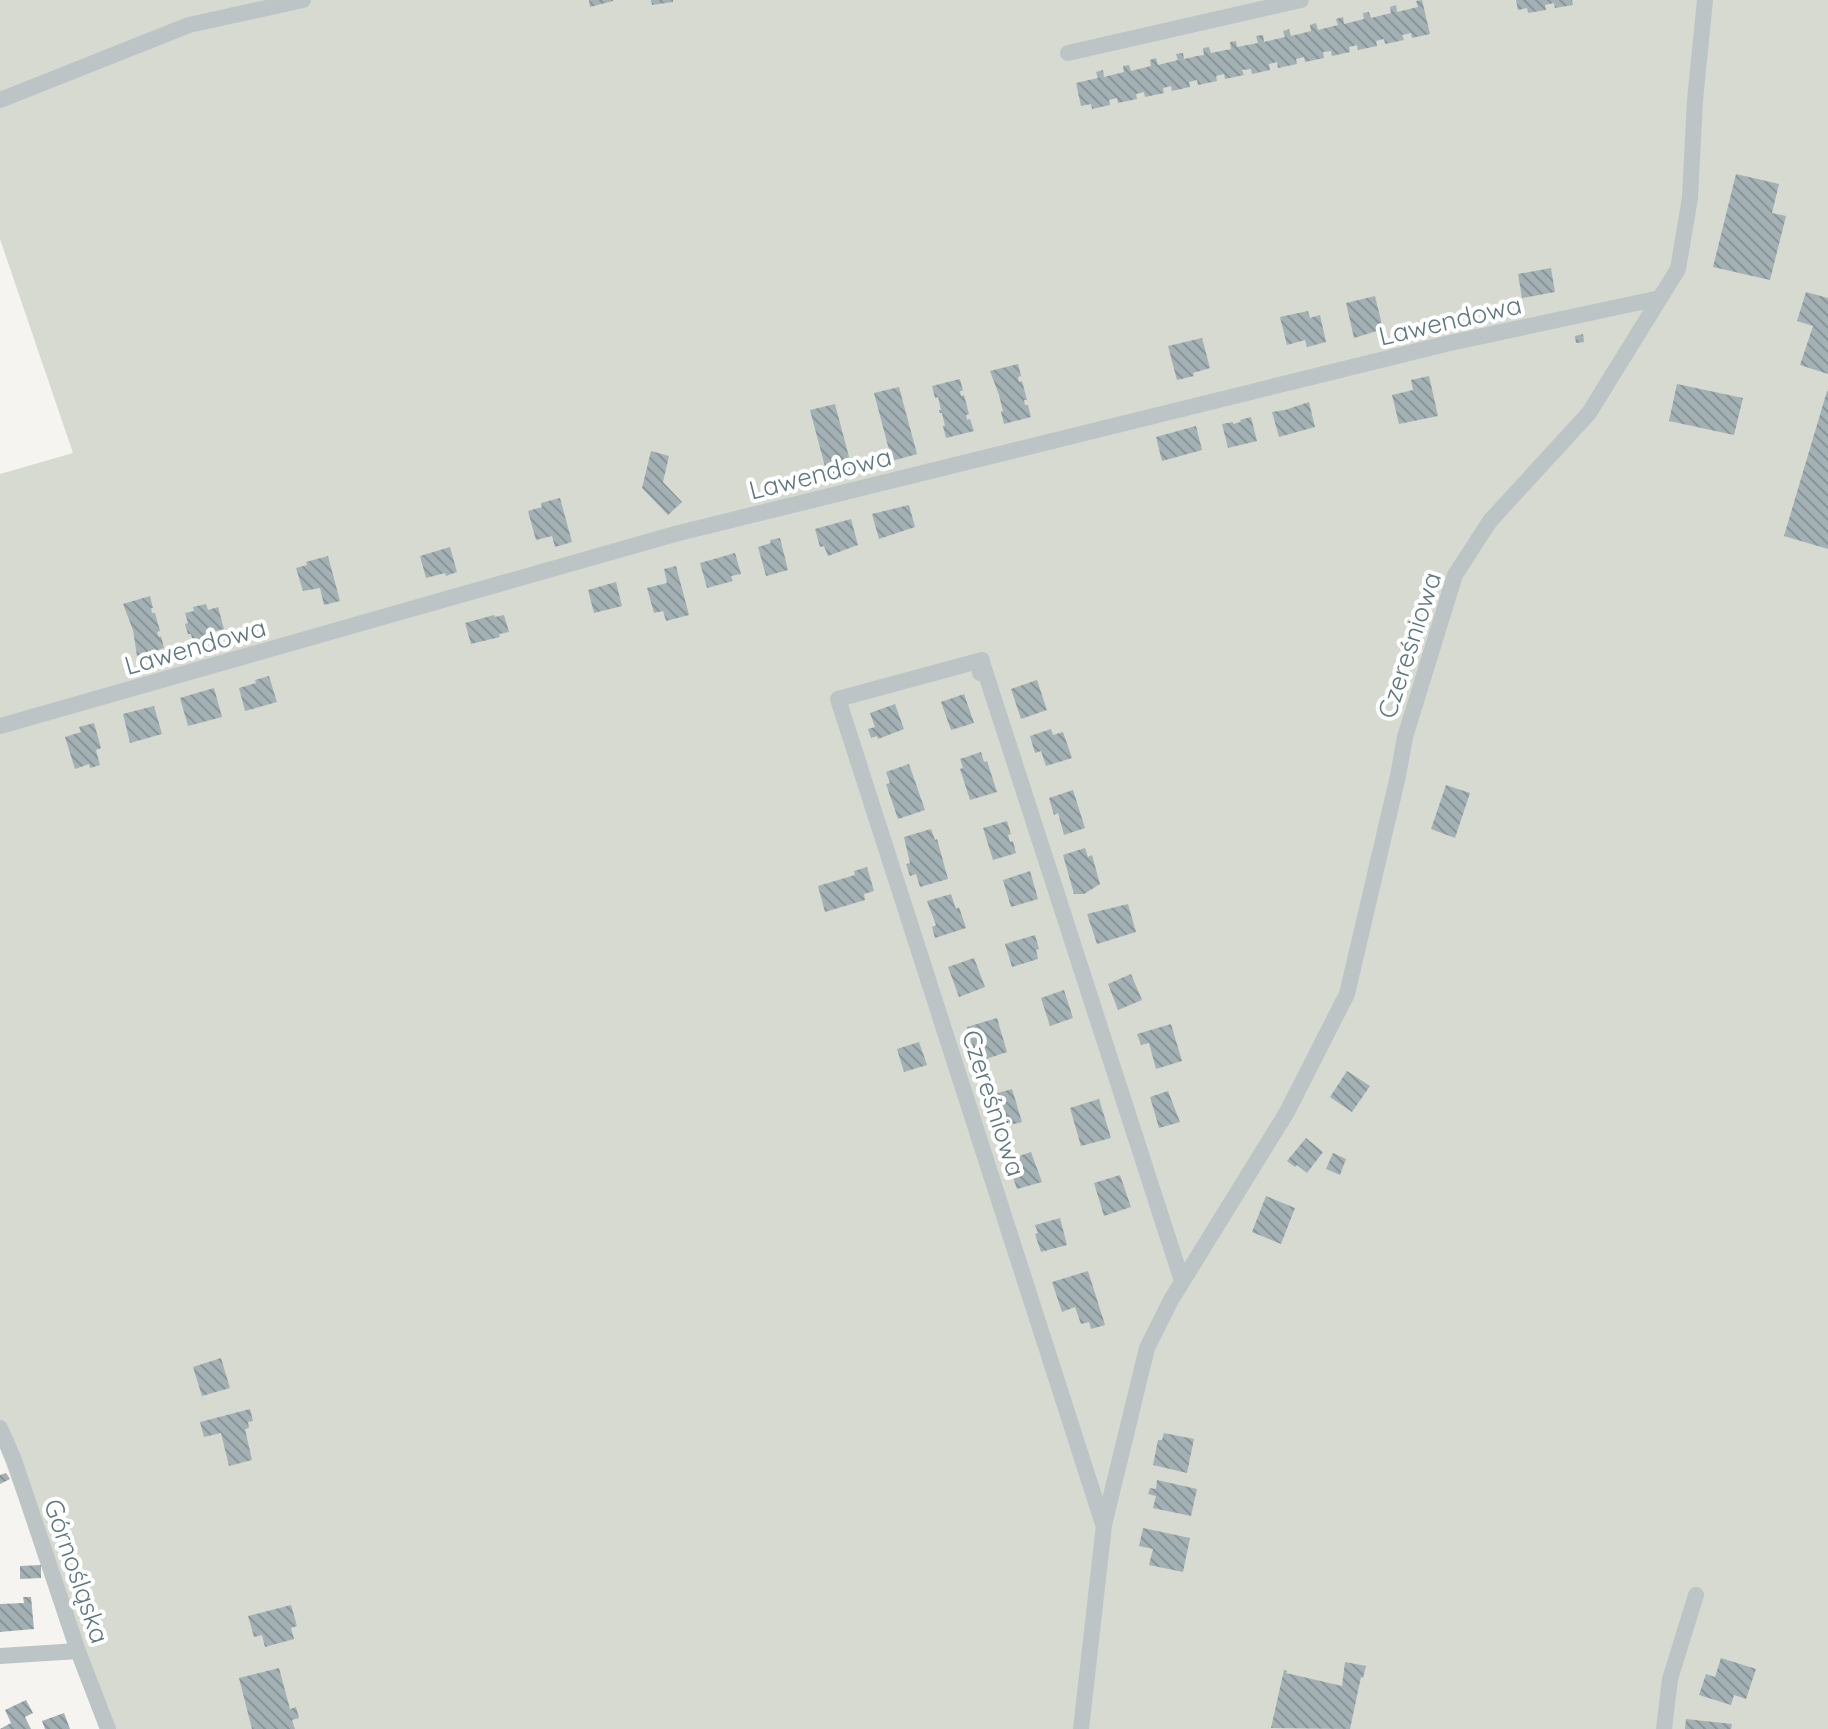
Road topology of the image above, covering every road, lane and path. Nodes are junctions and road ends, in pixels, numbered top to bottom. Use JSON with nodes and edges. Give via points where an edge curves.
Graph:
{"nodes":[{"id":1,"x":1301,"y":0,"type":"edge"},
{"id":2,"x":1705,"y":0,"type":"edge"},
{"id":3,"x":297,"y":1,"type":"edge"},
{"id":4,"x":1068,"y":53,"type":"dead end"},
{"id":5,"x":0,"y":100,"type":"edge"},
{"id":6,"x":1660,"y":298,"type":"junction"},
{"id":7,"x":0,"y":726,"type":"edge"},
{"id":8,"x":1182,"y":1281,"type":"junction"},
{"id":9,"x":0,"y":1428,"type":"edge"},
{"id":10,"x":1104,"y":1525,"type":"junction"},
{"id":11,"x":1696,"y":1595,"type":"dead end"},
{"id":12,"x":78,"y":1651,"type":"junction"},
{"id":13,"x":0,"y":1656,"type":"edge"},
{"id":14,"x":108,"y":1729,"type":"edge"},
{"id":15,"x":1081,"y":1729,"type":"edge"},
{"id":16,"x":1664,"y":1729,"type":"edge"}],
"edges":[{"from":1,"to":4,"type":"street"},
{"from":2,"to":6,"type":"street","name":"Czereśniowa","via":[[1690,198],[1678,269]]},
{"from":3,"to":5,"type":"street","via":[[189,25]]},
{"from":6,"to":7,"type":"street","name":"Lawendowa","via":[[1435,347],[675,534]]},
{"from":6,"to":8,"type":"street","name":"Czereśniowa","via":[[1589,413],[1490,521],[1455,575],[1405,737],[1347,994],[1287,1112]]},
{"from":8,"to":10,"type":"street","name":"Czereśniowa","via":[[1147,1348]]},
{"from":8,"to":10,"type":"street","name":"Czereśniowa","via":[[981,667],[838,699]]},
{"from":9,"to":12,"type":"street","name":"Górnośląska"},
{"from":10,"to":15,"type":"street","name":"Czereśniowa"},
{"from":11,"to":16,"type":"street","via":[[1670,1679]]},
{"from":12,"to":13,"type":"street"},
{"from":12,"to":14,"type":"street","name":"Górnośląska"}]}
